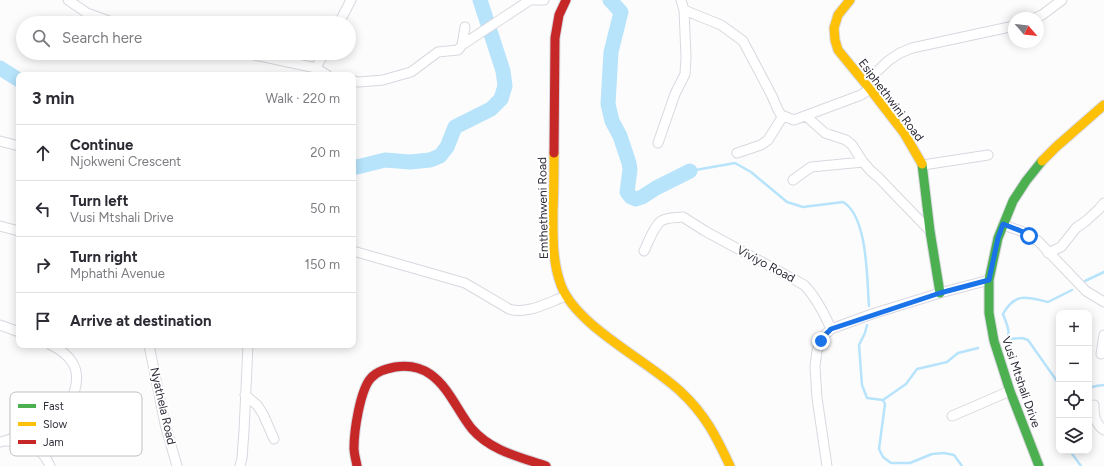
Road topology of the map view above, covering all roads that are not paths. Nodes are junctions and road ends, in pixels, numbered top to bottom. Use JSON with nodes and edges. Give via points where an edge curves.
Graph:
{"nodes":[{"id":1,"x":68,"y":0,"type":"edge"},
{"id":2,"x":544,"y":0,"type":"edge"},
{"id":3,"x":566,"y":0,"type":"edge"},
{"id":4,"x":681,"y":0,"type":"edge"},
{"id":5,"x":850,"y":0,"type":"edge"},
{"id":6,"x":1062,"y":0,"type":"edge"},
{"id":7,"x":347,"y":1,"type":"edge"},
{"id":8,"x":684,"y":10,"type":"junction"},
{"id":9,"x":1044,"y":14,"type":"edge"},
{"id":10,"x":95,"y":16,"type":"edge"},
{"id":11,"x":342,"y":16,"type":"edge"},
{"id":12,"x":465,"y":27,"type":"dead end"},
{"id":13,"x":1008,"y":27,"type":"edge"},
{"id":14,"x":462,"y":45,"type":"junction"},
{"id":15,"x":278,"y":60,"type":"edge"},
{"id":16,"x":320,"y":60,"type":"edge"},
{"id":17,"x":316,"y":68,"type":"junction"},
{"id":18,"x":322,"y":72,"type":"edge"},
{"id":19,"x":356,"y":82,"type":"edge"},
{"id":20,"x":868,"y":86,"type":"junction"},
{"id":21,"x":1104,"y":105,"type":"edge"},
{"id":22,"x":783,"y":116,"type":"junction"},
{"id":23,"x":807,"y":116,"type":"junction"},
{"id":24,"x":0,"y":141,"type":"edge"},
{"id":25,"x":658,"y":143,"type":"dead end"},
{"id":26,"x":16,"y":145,"type":"edge"},
{"id":27,"x":737,"y":153,"type":"dead end"},
{"id":28,"x":988,"y":155,"type":"dead end"},
{"id":29,"x":863,"y":162,"type":"junction"},
{"id":30,"x":923,"y":165,"type":"junction"},
{"id":31,"x":793,"y":180,"type":"dead end"},
{"id":32,"x":1104,"y":203,"type":"edge"},
{"id":33,"x":1003,"y":224,"type":"junction"},
{"id":34,"x":0,"y":226,"type":"edge"},
{"id":35,"x":16,"y":229,"type":"edge"},
{"id":36,"x":930,"y":231,"type":"junction"},
{"id":37,"x":644,"y":251,"type":"dead end"},
{"id":38,"x":356,"y":252,"type":"edge"},
{"id":39,"x":1048,"y":252,"type":"junction"},
{"id":40,"x":989,"y":280,"type":"junction"},
{"id":41,"x":940,"y":293,"type":"junction"},
{"id":42,"x":566,"y":296,"type":"junction"},
{"id":43,"x":1104,"y":302,"type":"edge"},
{"id":44,"x":0,"y":325,"type":"edge"},
{"id":45,"x":831,"y":329,"type":"junction"},
{"id":46,"x":16,"y":331,"type":"edge"},
{"id":47,"x":1104,"y":335,"type":"edge"},
{"id":48,"x":55,"y":348,"type":"edge"},
{"id":49,"x":151,"y":348,"type":"edge"},
{"id":50,"x":248,"y":348,"type":"edge"},
{"id":51,"x":1101,"y":354,"type":"dead end"},
{"id":52,"x":1010,"y":391,"type":"junction"},
{"id":53,"x":75,"y":392,"type":"edge"},
{"id":54,"x":245,"y":395,"type":"junction"},
{"id":55,"x":1094,"y":405,"type":"dead end"},
{"id":56,"x":952,"y":416,"type":"dead end"},
{"id":57,"x":1104,"y":430,"type":"edge"},
{"id":58,"x":274,"y":439,"type":"dead end"},
{"id":59,"x":45,"y":456,"type":"edge"},
{"id":60,"x":50,"y":466,"type":"edge"},
{"id":61,"x":178,"y":466,"type":"edge"},
{"id":62,"x":240,"y":466,"type":"edge"},
{"id":63,"x":357,"y":466,"type":"edge"},
{"id":64,"x":546,"y":466,"type":"edge"},
{"id":65,"x":730,"y":466,"type":"edge"},
{"id":66,"x":826,"y":466,"type":"edge"},
{"id":67,"x":1039,"y":466,"type":"edge"}],
"edges":[{"from":1,"to":10,"type":"street"},
{"from":2,"to":14,"type":"street","via":[[530,0]]},
{"from":3,"to":42,"type":"street","name":"Emthethweni Road","via":[[559,15],[555,38],[553,241],[559,278]]},
{"from":4,"to":8,"type":"street"},
{"from":5,"to":20,"type":"street","name":"Esiphethwini Road","via":[[838,15],[834,28],[835,40],[838,50]]},
{"from":6,"to":9,"type":"street"},
{"from":7,"to":11,"type":"street"},
{"from":8,"to":22,"type":"street","via":[[721,25],[743,41]]},
{"from":8,"to":25,"type":"street","via":[[685,74],[675,94]]},
{"from":12,"to":14,"type":"street"},
{"from":13,"to":20,"type":"street","via":[[912,48],[888,61]]},
{"from":14,"to":19,"type":"street","via":[[458,50],[432,55],[411,72],[383,80]]},
{"from":15,"to":17,"type":"street"},
{"from":16,"to":17,"type":"street"},
{"from":17,"to":18,"type":"street"},
{"from":20,"to":23,"type":"street","via":[[860,95]]},
{"from":20,"to":30,"type":"street","name":"Esiphethwini Road","via":[[904,133]]},
{"from":21,"to":33,"type":"street","name":"Vusi Mtshali Drive","via":[[1041,162],[1013,201]]},
{"from":22,"to":23,"type":"street","via":[[794,120]]},
{"from":22,"to":27,"type":"street","via":[[768,140]]},
{"from":23,"to":29,"type":"street","via":[[825,133],[846,140]]},
{"from":24,"to":26,"type":"street"},
{"from":28,"to":30,"type":"street"},
{"from":29,"to":31,"type":"street","via":[[811,167]]},
{"from":29,"to":36,"type":"street"},
{"from":30,"to":36,"type":"street","name":"Esiphethwini Road"},
{"from":32,"to":39,"type":"street","via":[[1076,228],[1061,247]]},
{"from":33,"to":39,"type":"street","via":[[1021,231]]},
{"from":33,"to":40,"type":"street","name":"Vusi Mtshali Drive"},
{"from":34,"to":35,"type":"street"},
{"from":36,"to":41,"type":"street","name":"Esiphethwini Road"},
{"from":37,"to":45,"type":"street","name":"Viviyo Road","via":[[660,222],[684,217],[804,285],[824,313]]},
{"from":38,"to":42,"type":"street","via":[[465,283],[516,312]]},
{"from":39,"to":43,"type":"street","via":[[1086,291]]},
{"from":40,"to":41,"type":"street"},
{"from":40,"to":52,"type":"street","name":"Vusi Mtshali Drive","via":[[989,313],[994,341]]},
{"from":41,"to":45,"type":"street"},
{"from":42,"to":65,"type":"street","name":"Emthethweni Road","via":[[582,315],[609,339],[680,391],[708,423]]},
{"from":44,"to":46,"type":"street"},
{"from":45,"to":66,"type":"street","via":[[821,341],[815,366]]},
{"from":47,"to":51,"type":"street"},
{"from":48,"to":53,"type":"street","via":[[73,363],[76,374]]},
{"from":49,"to":61,"type":"street","name":"Nyathela Road","via":[[165,424]]},
{"from":50,"to":54,"type":"street"},
{"from":52,"to":56,"type":"street"},
{"from":52,"to":67,"type":"street","name":"Vusi Mtshali Drive"},
{"from":54,"to":58,"type":"street","via":[[263,414]]},
{"from":54,"to":62,"type":"street"},
{"from":55,"to":57,"type":"street","via":[[1096,422]]},
{"from":59,"to":60,"type":"street"},
{"from":63,"to":64,"type":"street","via":[[355,436],[364,388],[368,380],[382,370],[396,366],[412,366],[437,379],[476,434],[497,449]]}]}
